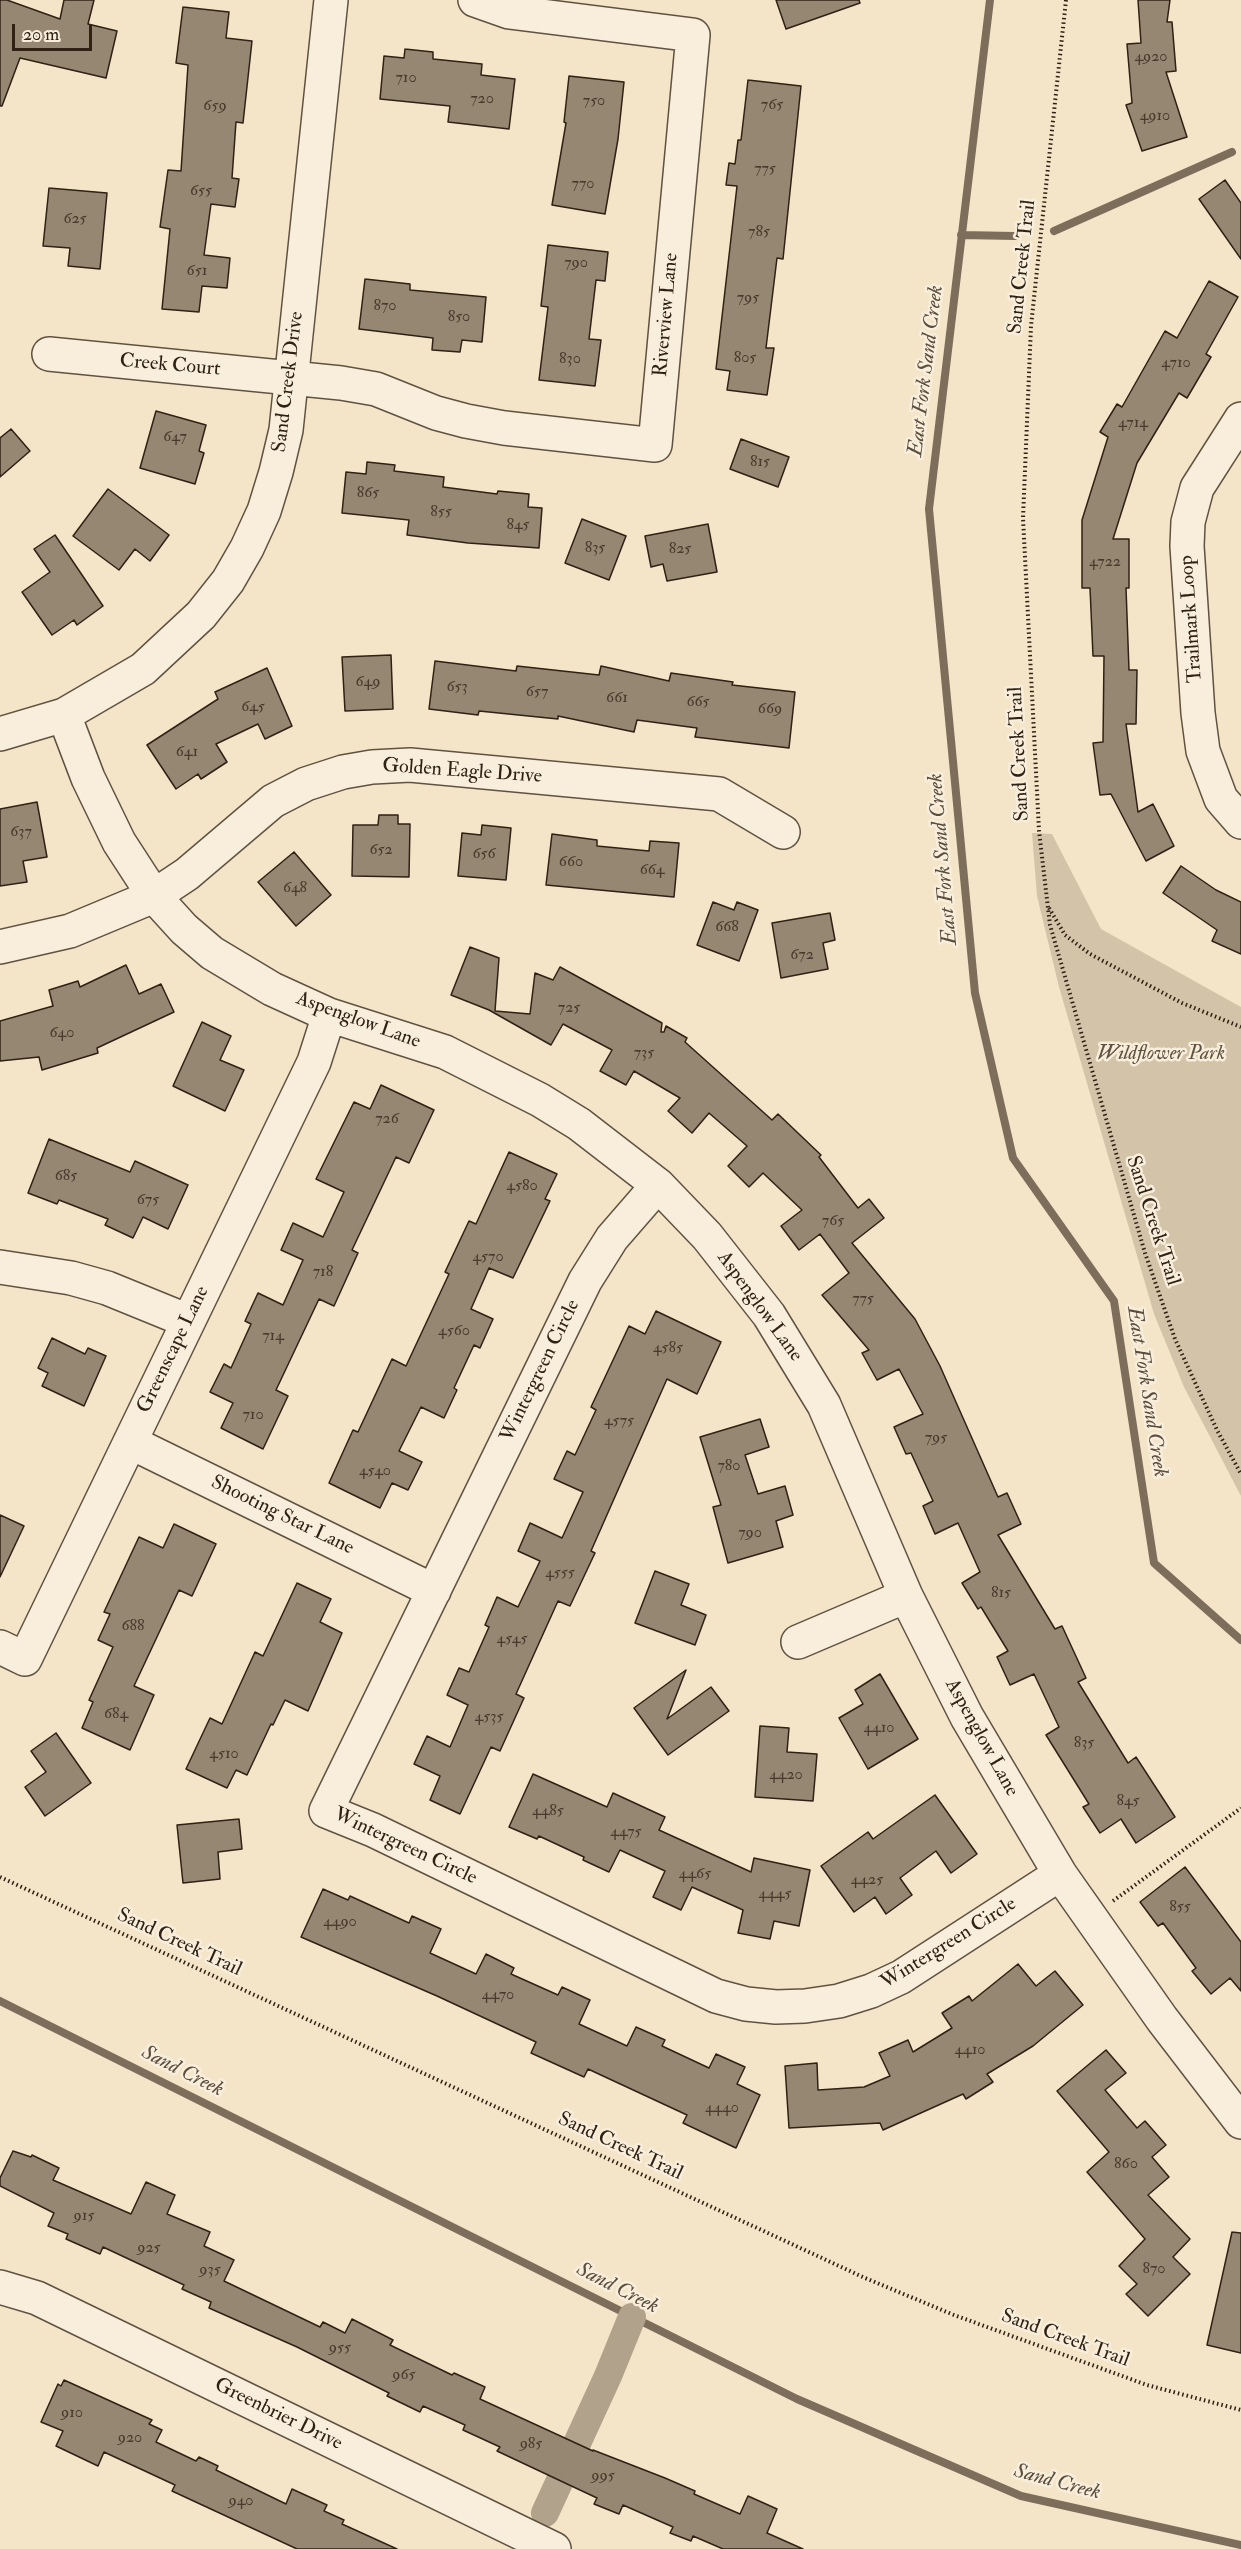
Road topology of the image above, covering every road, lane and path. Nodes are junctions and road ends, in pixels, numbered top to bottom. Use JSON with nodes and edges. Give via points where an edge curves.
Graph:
{"nodes":[{"id":1,"x":331,"y":0,"type":"edge"},
{"id":2,"x":475,"y":0,"type":"edge"},
{"id":3,"x":1066,"y":0,"type":"edge"},
{"id":4,"x":49,"y":354,"type":"dead end"},
{"id":5,"x":291,"y":377,"type":"junction"},
{"id":6,"x":1241,"y":419,"type":"edge"},
{"id":7,"x":64,"y":715,"type":"junction"},
{"id":8,"x":0,"y":734,"type":"edge"},
{"id":9,"x":1241,"y":822,"type":"edge"},
{"id":10,"x":783,"y":832,"type":"dead end"},
{"id":11,"x":154,"y":896,"type":"junction"},
{"id":12,"x":1048,"y":907,"type":"junction"},
{"id":13,"x":0,"y":946,"type":"edge"},
{"id":14,"x":330,"y":1015,"type":"junction"},
{"id":15,"x":1241,"y":1027,"type":"edge"},
{"id":16,"x":658,"y":1185,"type":"junction"},
{"id":17,"x":0,"y":1267,"type":"edge"},
{"id":18,"x":188,"y":1321,"type":"junction"},
{"id":19,"x":130,"y":1442,"type":"junction"},
{"id":20,"x":1241,"y":1474,"type":"edge"},
{"id":21,"x":434,"y":1591,"type":"junction"},
{"id":22,"x":906,"y":1596,"type":"junction"},
{"id":23,"x":798,"y":1642,"type":"dead end"},
{"id":24,"x":0,"y":1647,"type":"edge"},
{"id":25,"x":1241,"y":1808,"type":"edge"},
{"id":26,"x":1060,"y":1874,"type":"junction"},
{"id":27,"x":0,"y":1877,"type":"edge"},
{"id":28,"x":1090,"y":1917,"type":"junction"},
{"id":29,"x":1241,"y":2122,"type":"edge"},
{"id":30,"x":0,"y":2287,"type":"edge"},
{"id":31,"x":1241,"y":2410,"type":"edge"},
{"id":32,"x":554,"y":2549,"type":"edge"}],
"edges":[{"from":1,"to":5,"type":"street","name":"Sand Creek Drive"},
{"from":2,"to":5,"type":"street","name":"Riverview Lane","via":[[509,12],[693,35],[655,445],[495,426],[436,413],[376,389]]},
{"from":3,"to":12,"type":"path","name":"Sand Creek Trail","via":[[1031,326],[1023,518],[1039,831]]},
{"from":4,"to":5,"type":"street","name":"Creek Court"},
{"from":5,"to":7,"type":"street","name":"Sand Creek Drive","via":[[286,430],[276,472],[247,548],[228,581],[201,615],[143,669]]},
{"from":6,"to":9,"type":"street","name":"Trailmark Loop","via":[[1197,488],[1188,522],[1187,546],[1203,751],[1221,799]]},
{"from":7,"to":8,"type":"street","name":"Sand Creek Drive"},
{"from":7,"to":11,"type":"street","name":"Aspenglow Lane","via":[[88,778],[119,842]]},
{"from":10,"to":11,"type":"street","name":"Golden Eagle Drive","via":[[719,794],[410,765],[372,767],[306,784],[273,801],[187,874]]},
{"from":11,"to":13,"type":"street","name":"Golden Eagle Drive","via":[[70,931]]},
{"from":11,"to":14,"type":"street","name":"Aspenglow Lane","via":[[212,953],[272,989]]},
{"from":12,"to":15,"type":"path","via":[[1065,935],[1090,954],[1182,1003]]},
{"from":12,"to":20,"type":"path","name":"Sand Creek Trail","via":[[1053,936],[1145,1253],[1175,1339]]},
{"from":14,"to":16,"type":"street","name":"Aspenglow Lane","via":[[445,1052],[498,1077],[579,1124]]},
{"from":14,"to":18,"type":"street","name":"Greenscape Lane","via":[[314,1062]]},
{"from":16,"to":21,"type":"street","name":"Wintergreen Circle","via":[[612,1238],[585,1281]]},
{"from":16,"to":22,"type":"street","name":"Aspenglow Lane","via":[[735,1270],[797,1358],[824,1405]]},
{"from":17,"to":18,"type":"street","via":[[107,1288]]},
{"from":18,"to":19,"type":"street","name":"Greenscape Lane"},
{"from":19,"to":21,"type":"street","name":"Shooting Star Lane"},
{"from":19,"to":24,"type":"street","name":"Greenscape Lane","via":[[25,1659]]},
{"from":21,"to":26,"type":"street","name":"Wintergreen Circle","via":[[326,1811],[373,1830],[678,1980],[746,2004],[805,2006],[839,2001],[902,1977]]},
{"from":22,"to":23,"type":"street"},
{"from":22,"to":26,"type":"street","name":"Aspenglow Lane","via":[[968,1717]]},
{"from":25,"to":28,"type":"path"},
{"from":26,"to":28,"type":"street","name":"Aspenglow Lane"},
{"from":27,"to":31,"type":"path","name":"Sand Creek Trail","via":[[865,2278],[954,2315],[1147,2385]]},
{"from":28,"to":29,"type":"street","name":"Aspenglow Lane"},
{"from":30,"to":32,"type":"street","name":"Greenbrier Drive","via":[[38,2298]]}]}
